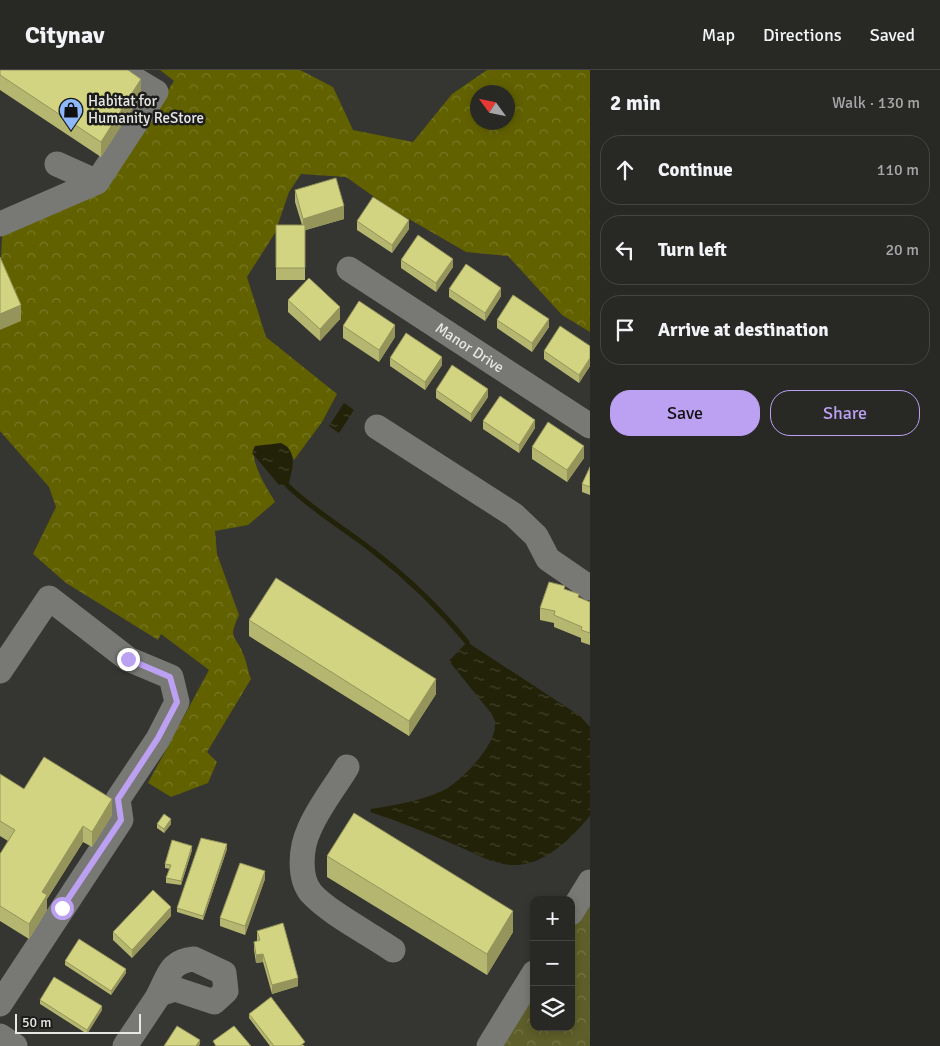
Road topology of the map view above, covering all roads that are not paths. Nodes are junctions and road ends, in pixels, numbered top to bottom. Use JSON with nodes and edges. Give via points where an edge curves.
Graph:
{"nodes":[{"id":1,"x":120,"y":70,"type":"edge"},
{"id":2,"x":57,"y":164,"type":"dead end"},
{"id":3,"x":97,"y":182,"type":"junction"},
{"id":4,"x":0,"y":224,"type":"edge"},
{"id":5,"x":349,"y":269,"type":"dead end"},
{"id":6,"x":590,"y":426,"type":"edge"},
{"id":7,"x":377,"y":427,"type":"dead end"},
{"id":8,"x":590,"y":588,"type":"edge"},
{"id":9,"x":0,"y":671,"type":"edge"},
{"id":10,"x":347,"y":767,"type":"dead end"},
{"id":11,"x":590,"y":882,"type":"edge"},
{"id":12,"x":575,"y":906,"type":"edge"},
{"id":13,"x":393,"y":950,"type":"dead end"},
{"id":14,"x":8,"y":973,"type":"edge"},
{"id":15,"x":530,"y":980,"type":"edge"},
{"id":16,"x":159,"y":994,"type":"dead end"},
{"id":17,"x":0,"y":1004,"type":"edge"},
{"id":18,"x":125,"y":1046,"type":"edge"},
{"id":19,"x":489,"y":1046,"type":"edge"}],
"edges":[{"from":1,"to":3,"type":"street","via":[[156,92]]},
{"from":2,"to":3,"type":"street"},
{"from":3,"to":4,"type":"street"},
{"from":5,"to":6,"type":"street","name":"Manor Drive"},
{"from":7,"to":8,"type":"street","via":[[514,514],[536,536],[548,560]]},
{"from":9,"to":14,"type":"street","via":[[49,598],[128,659],[170,677],[177,702],[118,799],[121,820]]},
{"from":10,"to":13,"type":"street","via":[[308,830],[303,851],[303,874],[310,892],[324,904]]},
{"from":11,"to":12,"type":"street"},
{"from":14,"to":17,"type":"street"},
{"from":15,"to":19,"type":"street"},
{"from":16,"to":18,"type":"street"}]}
